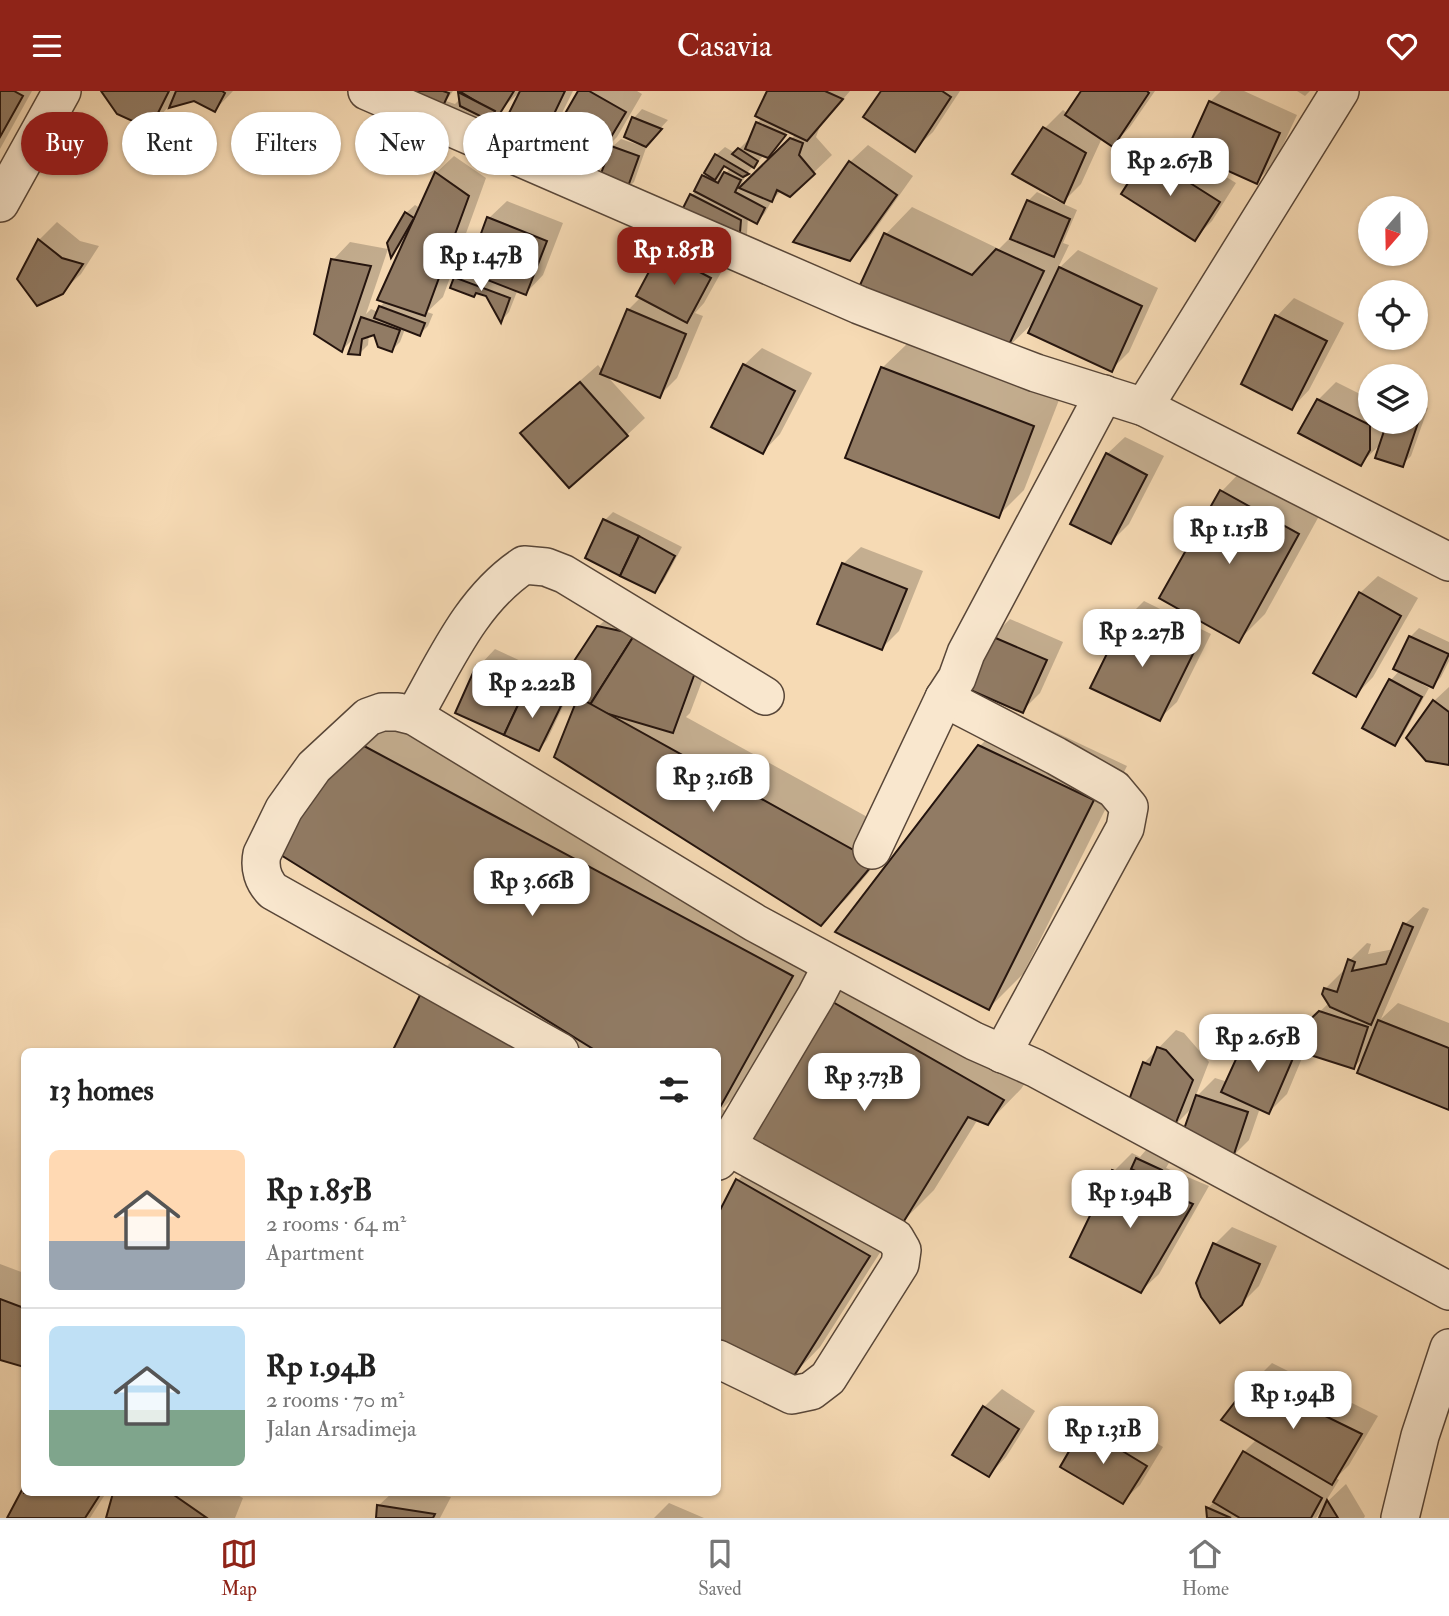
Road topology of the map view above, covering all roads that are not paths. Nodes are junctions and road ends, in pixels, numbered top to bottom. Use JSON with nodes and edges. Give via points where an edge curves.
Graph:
{"nodes":[{"id":1,"x":62,"y":91,"type":"edge"},
{"id":2,"x":367,"y":91,"type":"edge"},
{"id":3,"x":1340,"y":91,"type":"edge"},
{"id":4,"x":0,"y":203,"type":"edge"},
{"id":5,"x":1104,"y":394,"type":"junction"},
{"id":6,"x":1144,"y":407,"type":"junction"},
{"id":7,"x":1449,"y":562,"type":"edge"},
{"id":8,"x":765,"y":697,"type":"dead end"},
{"id":9,"x":944,"y":698,"type":"junction"},
{"id":10,"x":414,"y":716,"type":"junction"},
{"id":11,"x":872,"y":850,"type":"dead end"},
{"id":12,"x":832,"y":965,"type":"junction"},
{"id":13,"x":552,"y":1048,"type":"edge"},
{"id":14,"x":1002,"y":1054,"type":"junction"},
{"id":15,"x":721,"y":1147,"type":"edge"},
{"id":16,"x":721,"y":1150,"type":"edge"},
{"id":17,"x":1449,"y":1291,"type":"edge"},
{"id":18,"x":1449,"y":1348,"type":"edge"},
{"id":19,"x":721,"y":1360,"type":"edge"},
{"id":20,"x":1434,"y":1442,"type":"edge"},
{"id":21,"x":1400,"y":1518,"type":"edge"}],
"edges":[{"from":1,"to":4,"type":"street"},
{"from":2,"to":5,"type":"street","via":[[859,305]]},
{"from":3,"to":6,"type":"street"},
{"from":5,"to":6,"type":"street"},
{"from":5,"to":9,"type":"street"},
{"from":6,"to":7,"type":"street"},
{"from":8,"to":10,"type":"street","via":[[564,574],[524,565],[494,589],[471,616]]},
{"from":9,"to":11,"type":"street"},
{"from":9,"to":14,"type":"street","via":[[1114,789],[1129,807],[1125,828]]},
{"from":10,"to":12,"type":"street"},
{"from":10,"to":13,"type":"street","via":[[382,712],[368,716],[314,767],[284,809],[262,854],[261,870],[273,891]]},
{"from":12,"to":14,"type":"street"},
{"from":12,"to":15,"type":"street"},
{"from":14,"to":17,"type":"street"},
{"from":16,"to":19,"type":"street","via":[[895,1238],[902,1250],[900,1264],[828,1378],[811,1391],[792,1395]]},
{"from":18,"to":20,"type":"street"},
{"from":20,"to":21,"type":"street"}]}
